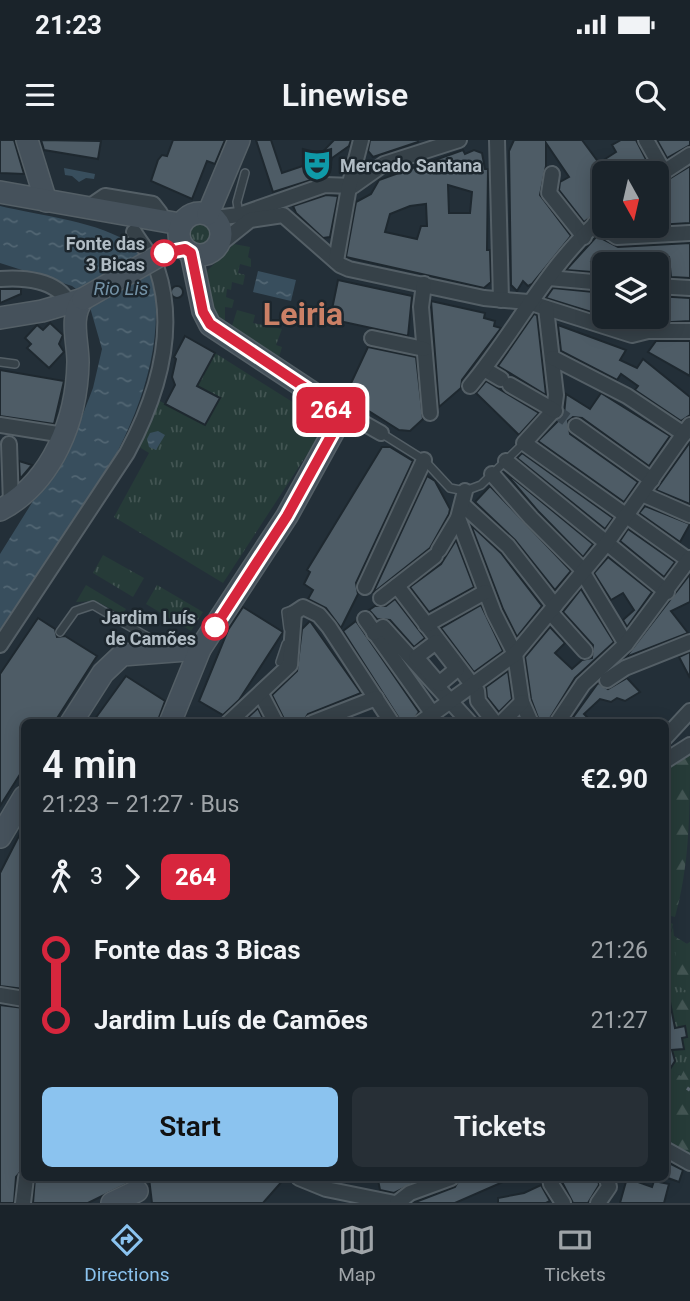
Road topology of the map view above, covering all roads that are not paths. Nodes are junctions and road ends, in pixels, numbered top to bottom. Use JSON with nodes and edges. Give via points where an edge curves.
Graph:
{"nodes":[{"id":1,"x":27,"y":140,"type":"edge"},
{"id":2,"x":239,"y":140,"type":"edge"},
{"id":3,"x":361,"y":140,"type":"edge"},
{"id":4,"x":459,"y":140,"type":"edge"},
{"id":5,"x":497,"y":140,"type":"edge"},
{"id":6,"x":646,"y":140,"type":"edge"},
{"id":7,"x":690,"y":155,"type":"edge"},
{"id":8,"x":654,"y":161,"type":"edge"},
{"id":9,"x":669,"y":169,"type":"edge"},
{"id":10,"x":245,"y":173,"type":"dead end"},
{"id":11,"x":552,"y":174,"type":"dead end"},
{"id":12,"x":348,"y":187,"type":"junction"},
{"id":13,"x":0,"y":192,"type":"edge"},
{"id":14,"x":284,"y":200,"type":"junction"},
{"id":15,"x":46,"y":201,"type":"junction"},
{"id":16,"x":89,"y":208,"type":"junction"},
{"id":17,"x":160,"y":213,"type":"dead end"},
{"id":18,"x":239,"y":215,"type":"junction"},
{"id":19,"x":283,"y":215,"type":"junction"},
{"id":20,"x":212,"y":216,"type":"junction"},
{"id":21,"x":180,"y":224,"type":"junction"},
{"id":22,"x":592,"y":228,"type":"edge"},
{"id":23,"x":134,"y":232,"type":"dead end"},
{"id":24,"x":690,"y":233,"type":"edge"},
{"id":25,"x":669,"y":234,"type":"edge"},
{"id":26,"x":583,"y":237,"type":"junction"},
{"id":27,"x":192,"y":251,"type":"junction"},
{"id":28,"x":336,"y":261,"type":"junction"},
{"id":29,"x":549,"y":278,"type":"junction"},
{"id":30,"x":0,"y":279,"type":"edge"},
{"id":31,"x":592,"y":282,"type":"edge"},
{"id":32,"x":424,"y":284,"type":"junction"},
{"id":33,"x":669,"y":287,"type":"edge"},
{"id":34,"x":690,"y":288,"type":"edge"},
{"id":35,"x":501,"y":300,"type":"junction"},
{"id":36,"x":76,"y":301,"type":"junction"},
{"id":37,"x":527,"y":302,"type":"junction"},
{"id":38,"x":546,"y":308,"type":"junction"},
{"id":39,"x":42,"y":311,"type":"junction"},
{"id":40,"x":0,"y":318,"type":"edge"},
{"id":41,"x":74,"y":325,"type":"junction"},
{"id":42,"x":690,"y":331,"type":"edge"},
{"id":43,"x":372,"y":338,"type":"dead end"},
{"id":44,"x":425,"y":349,"type":"junction"},
{"id":45,"x":553,"y":358,"type":"junction"},
{"id":46,"x":0,"y":362,"type":"edge"},
{"id":47,"x":15,"y":364,"type":"dead end"},
{"id":48,"x":484,"y":369,"type":"junction"},
{"id":49,"x":470,"y":386,"type":"dead end"},
{"id":50,"x":328,"y":408,"type":"junction"},
{"id":51,"x":554,"y":411,"type":"junction"},
{"id":52,"x":430,"y":413,"type":"dead end"},
{"id":53,"x":0,"y":425,"type":"edge"},
{"id":54,"x":576,"y":426,"type":"tunnel mouth"},
{"id":55,"x":687,"y":430,"type":"edge"},
{"id":56,"x":381,"y":433,"type":"joint"},
{"id":57,"x":64,"y":435,"type":"junction"},
{"id":58,"x":524,"y":443,"type":"junction"},
{"id":59,"x":9,"y":444,"type":"dead end"},
{"id":60,"x":424,"y":460,"type":"junction"},
{"id":61,"x":506,"y":461,"type":"junction"},
{"id":62,"x":492,"y":474,"type":"junction"},
{"id":63,"x":652,"y":480,"type":"junction"},
{"id":64,"x":642,"y":494,"type":"junction"},
{"id":65,"x":462,"y":505,"type":"junction"},
{"id":66,"x":5,"y":507,"type":"edge"},
{"id":67,"x":690,"y":515,"type":"edge"},
{"id":68,"x":626,"y":516,"type":"junction"},
{"id":69,"x":606,"y":544,"type":"junction"},
{"id":70,"x":690,"y":560,"type":"edge"},
{"id":71,"x":584,"y":572,"type":"junction"},
{"id":72,"x":397,"y":586,"type":"junction"},
{"id":73,"x":365,"y":587,"type":"dead end"},
{"id":74,"x":485,"y":592,"type":"junction"},
{"id":75,"x":667,"y":592,"type":"junction"},
{"id":76,"x":381,"y":598,"type":"dead end"},
{"id":77,"x":296,"y":609,"type":"junction"},
{"id":78,"x":553,"y":609,"type":"junction"},
{"id":79,"x":365,"y":619,"type":"dead end"},
{"id":80,"x":426,"y":625,"type":"junction"},
{"id":81,"x":60,"y":632,"type":"dead end"},
{"id":82,"x":374,"y":633,"type":"junction"},
{"id":83,"x":690,"y":642,"type":"edge"},
{"id":84,"x":626,"y":643,"type":"junction"},
{"id":85,"x":0,"y":646,"type":"edge"},
{"id":86,"x":200,"y":649,"type":"junction"},
{"id":87,"x":585,"y":651,"type":"dead end"},
{"id":88,"x":165,"y":652,"type":"junction"},
{"id":89,"x":515,"y":654,"type":"junction"},
{"id":90,"x":281,"y":662,"type":"dead end"},
{"id":91,"x":607,"y":680,"type":"dead end"},
{"id":92,"x":470,"y":684,"type":"junction"},
{"id":93,"x":261,"y":694,"type":"junction"},
{"id":94,"x":376,"y":698,"type":"junction"},
{"id":95,"x":450,"y":700,"type":"junction"},
{"id":96,"x":522,"y":702,"type":"junction"},
{"id":97,"x":178,"y":706,"type":"edge"},
{"id":98,"x":690,"y":711,"type":"edge"},
{"id":99,"x":426,"y":718,"type":"edge"},
{"id":100,"x":74,"y":719,"type":"edge"},
{"id":101,"x":233,"y":719,"type":"edge"},
{"id":102,"x":274,"y":719,"type":"edge"},
{"id":103,"x":322,"y":719,"type":"edge"},
{"id":104,"x":389,"y":719,"type":"edge"},
{"id":105,"x":467,"y":719,"type":"edge"},
{"id":106,"x":492,"y":719,"type":"edge"},
{"id":107,"x":505,"y":719,"type":"edge"},
{"id":108,"x":529,"y":719,"type":"edge"},
{"id":109,"x":560,"y":719,"type":"edge"},
{"id":110,"x":669,"y":734,"type":"edge"},
{"id":111,"x":690,"y":745,"type":"edge"},
{"id":112,"x":669,"y":758,"type":"edge"},
{"id":113,"x":21,"y":802,"type":"edge"},
{"id":114,"x":0,"y":837,"type":"edge"},
{"id":115,"x":0,"y":995,"type":"edge"},
{"id":116,"x":21,"y":998,"type":"edge"},
{"id":117,"x":669,"y":1152,"type":"edge"},
{"id":118,"x":690,"y":1163,"type":"edge"},
{"id":119,"x":26,"y":1181,"type":"edge"},
{"id":120,"x":306,"y":1181,"type":"edge"},
{"id":121,"x":443,"y":1181,"type":"edge"},
{"id":122,"x":550,"y":1181,"type":"edge"},
{"id":123,"x":608,"y":1181,"type":"edge"},
{"id":124,"x":137,"y":1190,"type":"edge"},
{"id":125,"x":23,"y":1203,"type":"edge"},
{"id":126,"x":112,"y":1203,"type":"edge"},
{"id":127,"x":396,"y":1203,"type":"edge"},
{"id":128,"x":563,"y":1203,"type":"edge"},
{"id":129,"x":598,"y":1203,"type":"edge"}],
"edges":[{"from":1,"to":15,"type":"main road"},
{"from":2,"to":20,"type":"main road"},
{"from":3,"to":12,"type":"street"},
{"from":4,"to":12,"type":"street","via":[[384,164]]},
{"from":5,"to":35,"type":"street"},
{"from":6,"to":8,"type":"street"},
{"from":7,"to":9,"type":"street"},
{"from":10,"to":18,"type":"lane","via":[[237,202]]},
{"from":11,"to":26,"type":"street","via":[[549,193]]},
{"from":12,"to":14,"type":"street","via":[[325,185]]},
{"from":12,"to":28,"type":"street"},
{"from":13,"to":15,"type":"main road"},
{"from":14,"to":18,"type":"street"},
{"from":14,"to":19,"type":"street"},
{"from":15,"to":16,"type":"main road"},
{"from":16,"to":17,"type":"street","via":[[101,197],[111,196],[153,204]]},
{"from":16,"to":21,"type":"main road"},
{"from":18,"to":20,"type":"street"},
{"from":19,"to":27,"type":"street","via":[[250,220]]},
{"from":19,"to":28,"type":"street"},
{"from":20,"to":21,"type":"main road","via":[[195,212]]},
{"from":20,"to":27,"type":"main road","via":[[221,237]]},
{"from":21,"to":27,"type":"main road","via":[[178,237]]},
{"from":22,"to":26,"type":"street"},
{"from":23,"to":85,"type":"street","via":[[156,267],[166,311],[164,351],[150,402],[127,453]]},
{"from":24,"to":25,"type":"street"},
{"from":26,"to":29,"type":"street"},
{"from":27,"to":36,"type":"main road","bridge":true},
{"from":27,"to":50,"type":"main road","via":[[203,312],[215,330]]},
{"from":28,"to":32,"type":"street","via":[[349,269]]},
{"from":29,"to":31,"type":"street"},
{"from":29,"to":37,"type":"street"},
{"from":30,"to":36,"type":"street","via":[[30,280]]},
{"from":32,"to":35,"type":"street"},
{"from":32,"to":44,"type":"street"},
{"from":33,"to":34,"type":"street"},
{"from":35,"to":37,"type":"street"},
{"from":36,"to":39,"type":"main road"},
{"from":36,"to":41,"type":"main road"},
{"from":37,"to":38,"type":"street"},
{"from":37,"to":48,"type":"street"},
{"from":38,"to":42,"type":"street","via":[[632,335]]},
{"from":38,"to":45,"type":"street"},
{"from":39,"to":40,"type":"main road"},
{"from":39,"to":41,"type":"main road"},
{"from":41,"to":57,"type":"main road","via":[[76,390]]},
{"from":43,"to":44,"type":"street"},
{"from":44,"to":52,"type":"street"},
{"from":45,"to":51,"type":"street"},
{"from":45,"to":55,"type":"street"},
{"from":46,"to":47,"type":"lane"},
{"from":48,"to":49,"type":"street"},
{"from":48,"to":51,"type":"street"},
{"from":50,"to":56,"type":"street"},
{"from":50,"to":86,"type":"main road","via":[[336,427],[332,439]]},
{"from":51,"to":58,"type":"street"},
{"from":53,"to":57,"type":"street"},
{"from":54,"to":63,"type":"street"},
{"from":55,"to":63,"type":"street"},
{"from":56,"to":60,"type":"lane"},
{"from":57,"to":66,"type":"main road","via":[[39,478]]},
{"from":58,"to":61,"type":"lane"},
{"from":58,"to":68,"type":"street"},
{"from":59,"to":66,"type":"street"},
{"from":60,"to":65,"type":"lane"},
{"from":60,"to":73,"type":"street"},
{"from":61,"to":62,"type":"lane"},
{"from":61,"to":69,"type":"street"},
{"from":62,"to":65,"type":"lane"},
{"from":62,"to":71,"type":"street"},
{"from":63,"to":64,"type":"street"},
{"from":64,"to":67,"type":"street"},
{"from":64,"to":68,"type":"street"},
{"from":65,"to":72,"type":"street","via":[[437,553]]},
{"from":65,"to":74,"type":"street"},
{"from":65,"to":78,"type":"street","via":[[508,546]]},
{"from":68,"to":69,"type":"street"},
{"from":68,"to":70,"type":"street"},
{"from":69,"to":71,"type":"street"},
{"from":69,"to":75,"type":"street"},
{"from":70,"to":75,"type":"street"},
{"from":71,"to":78,"type":"street"},
{"from":71,"to":84,"type":"street"},
{"from":72,"to":76,"type":"street"},
{"from":72,"to":80,"type":"street"},
{"from":74,"to":80,"type":"street"},
{"from":74,"to":89,"type":"street"},
{"from":75,"to":84,"type":"street"},
{"from":77,"to":90,"type":"lane","via":[[286,612]]},
{"from":77,"to":93,"type":"street","via":[[290,665]]},
{"from":77,"to":94,"type":"street","via":[[307,608],[319,615]]},
{"from":78,"to":87,"type":"street"},
{"from":78,"to":89,"type":"street"},
{"from":79,"to":82,"type":"street"},
{"from":80,"to":92,"type":"street"},
{"from":81,"to":88,"type":"lane","via":[[75,611],[93,605]]},
{"from":82,"to":95,"type":"street","via":[[383,627]]},
{"from":82,"to":99,"type":"street"},
{"from":83,"to":91,"type":"street"},
{"from":84,"to":109,"type":"street","via":[[583,684]]},
{"from":86,"to":88,"type":"main road"},
{"from":86,"to":97,"type":"main road"},
{"from":88,"to":97,"type":"main road"},
{"from":88,"to":100,"type":"main road","via":[[131,653],[115,660]]},
{"from":89,"to":92,"type":"street"},
{"from":89,"to":96,"type":"street"},
{"from":92,"to":95,"type":"street"},
{"from":92,"to":106,"type":"street"},
{"from":93,"to":101,"type":"street"},
{"from":93,"to":102,"type":"street"},
{"from":94,"to":103,"type":"street"},
{"from":94,"to":104,"type":"street"},
{"from":95,"to":99,"type":"street"},
{"from":95,"to":105,"type":"street"},
{"from":96,"to":107,"type":"street"},
{"from":96,"to":108,"type":"street"},
{"from":98,"to":110,"type":"street"},
{"from":111,"to":112,"type":"street"},
{"from":113,"to":114,"type":"main road"},
{"from":115,"to":116,"type":"street"},
{"from":117,"to":118,"type":"street"},
{"from":119,"to":125,"type":"street"},
{"from":120,"to":127,"type":"street"},
{"from":121,"to":127,"type":"street"},
{"from":122,"to":128,"type":"street"},
{"from":123,"to":129,"type":"street","via":[[609,1187]]},
{"from":124,"to":126,"type":"main road"}]}
